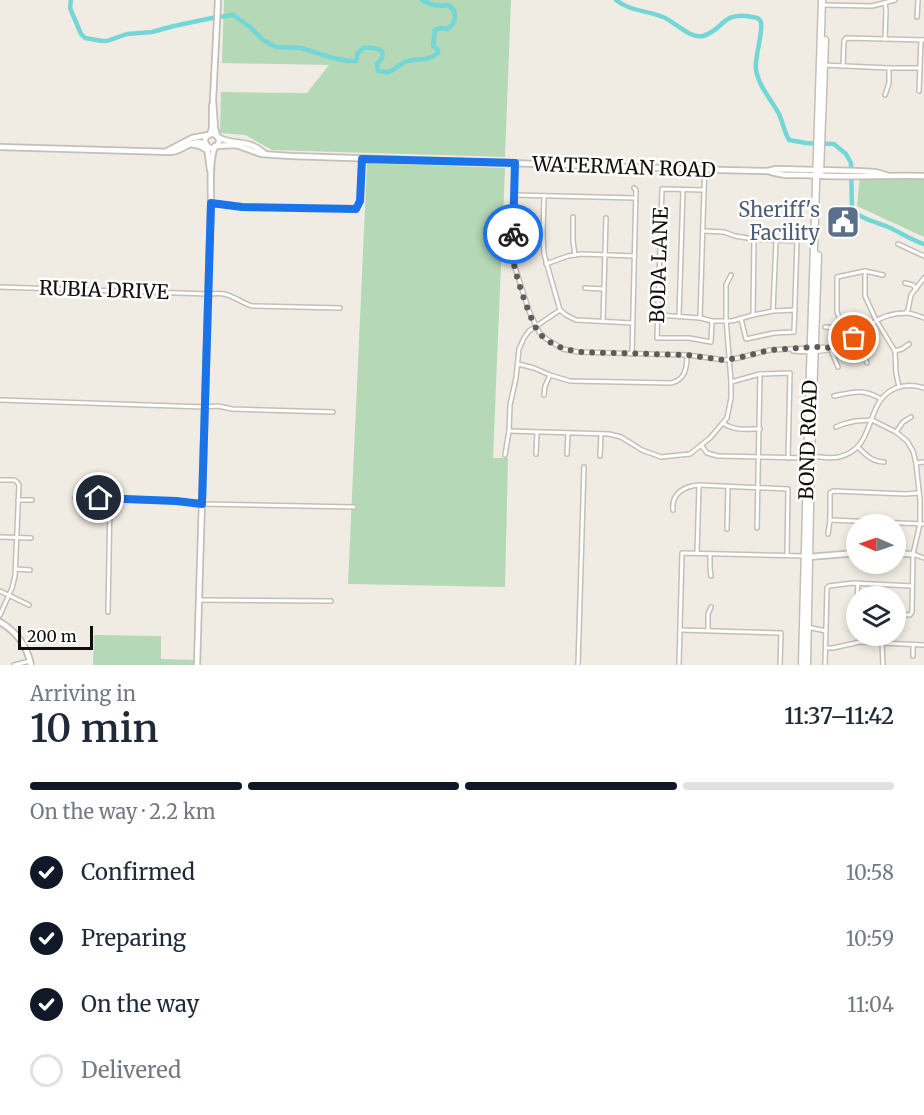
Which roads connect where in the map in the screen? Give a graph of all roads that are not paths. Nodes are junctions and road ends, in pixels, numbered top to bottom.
1 (218, 0) edge
2 (895, 0) edge
3 (918, 0) edge
4 (824, 2) edge
5 (885, 3) junction
6 (917, 17) dead end
7 (821, 36) junction
8 (885, 39) junction
9 (922, 40) edge
10 (824, 65) junction
11 (843, 66) junction
12 (890, 68) junction
13 (920, 68) junction
14 (918, 91) dead end
15 (885, 95) dead end
16 (213, 100) junction
17 (209, 135) junction
18 (217, 137) junction
19 (819, 138) junction
20 (207, 146) junction
21 (216, 146) junction
22 (0, 147) edge
23 (166, 151) junction
24 (264, 153) junction
25 (362, 159) junction
26 (515, 163) junction
27 (705, 169) junction
28 (211, 172) junction
29 (818, 173) junction
30 (924, 176) edge
31 (634, 188) dead end
32 (683, 190) junction
33 (704, 190) junction
34 (514, 195) junction
35 (544, 196) junction
36 (636, 198) junction
37 (211, 203) junction
38 (573, 217) dead end
39 (606, 218) dead end
40 (703, 231) junction
41 (754, 239) junction
42 (776, 240) junction
43 (898, 244) dead end
44 (575, 255) junction
45 (605, 255) junction
46 (634, 256) junction
47 (924, 256) edge
48 (546, 264) junction
49 (865, 271) junction
50 (732, 275) dead end
51 (883, 275) dead end
52 (924, 278) edge
53 (905, 283) dead end
54 (0, 287) edge
55 (585, 288) dead end
56 (604, 289) junction
57 (916, 289) junction
58 (208, 294) junction
59 (340, 309) dead end
60 (560, 310) junction
61 (795, 310) junction
62 (773, 311) junction
63 (906, 313) junction
64 (658, 315) junction
65 (753, 315) junction
66 (679, 316) junction
67 (700, 318) junction
68 (924, 318) edge
69 (741, 319) junction
70 (876, 320) junction
71 (603, 321) junction
72 (712, 321) junction
73 (726, 321) junction
74 (633, 322) junction
75 (841, 322) junction
76 (536, 327) junction
77 (825, 327) dead end
78 (854, 338) junction
79 (909, 344) dead end
80 (833, 349) junction
81 (813, 350) junction
82 (895, 351) junction
83 (632, 354) junction
84 (687, 355) junction
85 (730, 360) junction
86 (867, 363) dead end
87 (518, 364) junction
88 (837, 367) dead end
89 (760, 374) junction
90 (550, 375) junction
91 (731, 382) junction
92 (899, 387) junction
93 (924, 387) edge
94 (544, 395) dead end
95 (834, 396) dead end
96 (881, 399) junction
97 (0, 400) edge
98 (204, 407) junction
99 (333, 412) dead end
100 (911, 417) dead end
101 (872, 420) junction
102 (723, 423) junction
103 (836, 427) dead end
104 (760, 429) junction
105 (509, 431) junction
106 (537, 432) junction
107 (896, 432) junction
108 (568, 433) junction
109 (601, 434) junction
110 (701, 445) junction
111 (858, 447) junction
112 (536, 454) dead end
113 (567, 454) dead end
114 (505, 455) dead end
115 (600, 456) dead end
116 (759, 457) junction
117 (809, 457) junction
118 (788, 458) junction
119 (884, 462) dead end
120 (924, 462) edge
121 (916, 463) junction
122 (584, 468) dead end
123 (0, 480) edge
124 (699, 485) junction
125 (759, 487) junction
126 (728, 488) junction
127 (918, 493) junction
128 (75, 498) dead end
129 (110, 499) junction
130 (18, 500) junction
131 (32, 500) dead end
132 (202, 504) junction
133 (354, 507) dead end
134 (673, 510) dead end
135 (830, 520) junction
136 (922, 524) edge
137 (757, 528) dead end
138 (727, 529) dead end
139 (828, 534) dead end
140 (0, 537) edge
141 (17, 538) junction
142 (31, 538) dead end
143 (697, 553) junction
144 (710, 554) junction
145 (846, 554) edge
146 (906, 554) edge
147 (913, 554) junction
148 (787, 555) junction
149 (807, 556) junction
150 (924, 558) edge
151 (16, 569) junction
152 (30, 570) dead end
153 (711, 576) dead end
154 (858, 584) joint
155 (912, 586) junction
156 (0, 591) edge
157 (9, 596) junction
158 (199, 600) junction
159 (331, 601) dead end
160 (804, 601) junction
161 (29, 605) dead end
162 (711, 608) dead end
163 (108, 612) dead end
164 (0, 615) edge
165 (906, 615) edge
166 (0, 622) edge
167 (807, 627) junction
168 (680, 630) junction
169 (708, 630) junction
170 (826, 631) junction
171 (846, 645) edge
172 (906, 645) edge
173 (913, 645) junction
174 (924, 645) edge
175 (882, 646) edge
176 (826, 648) junction
177 (913, 656) dead end
178 (30, 663) edge
179 (14, 665) edge
180 (197, 665) edge
181 (578, 665) edge
182 (679, 665) edge
183 (780, 665) edge
184 (804, 665) edge
185 (825, 665) edge
186 (883, 665) edge

1 - 16 main road
2 - 5 street
3 - 6 street
4 - 5 street
4 - 7 main road, BOND ROAD
4 - 10 main road, BOND ROAD
5 - 8 street
7 - 10 main road
7 - 19 main road, BOND ROAD
8 - 9 street
8 - 11 street
9 - 13 street
10 - 11 street
10 - 19 main road, BOND ROAD
11 - 12 street
12 - 13 street
12 - 15 street
13 - 14 street
16 - 17 main road
16 - 18 main road
17 - 18 main road
17 - 20 main road
17 - 23 main road
18 - 21 main road
18 - 24 main road, WATERMAN ROAD
19 - 29 main road, BOND ROAD
20 - 21 main road
20 - 23 main road
20 - 28 main road
21 - 24 main road, WATERMAN ROAD
21 - 28 main road
22 - 23 main road
24 - 25 main road, WATERMAN ROAD
25 - 26 main road, WATERMAN ROAD
25 - 37 street
26 - 27 main road, WATERMAN ROAD
26 - 34 street
27 - 29 main road, WATERMAN ROAD
27 - 33 street
28 - 37 main road
29 - 30 main road, WATERMAN ROAD
29 - 81 main road, BOND ROAD
31 - 36 street
32 - 33 street
32 - 64 street, BODA LANE
32 - 66 street
33 - 40 street
34 - 35 street
34 - 76 street
35 - 36 street
35 - 48 street
36 - 46 street
37 - 58 main road
38 - 44 street
39 - 45 street
40 - 41 street
40 - 67 street
41 - 42 street
41 - 65 street
42 - 61 street
42 - 62 street
43 - 47 street
44 - 45 street
44 - 48 street
45 - 46 street
45 - 56 street
46 - 74 street
48 - 60 street
49 - 51 street
49 - 70 street
49 - 75 street
50 - 73 street
52 - 57 street
53 - 57 street
54 - 58 street, RUBIA DRIVE
55 - 56 street
56 - 71 street
57 - 63 street
58 - 59 street, RUBIA DRIVE
58 - 98 main road
60 - 71 street
60 - 76 street
61 - 62 street
61 - 69 street
62 - 65 street
63 - 68 street
63 - 70 street
64 - 66 street
64 - 72 street, BODA LANE
65 - 69 street
66 - 67 street
67 - 72 street
69 - 73 street
70 - 78 street
70 - 82 street
71 - 74 street
72 - 73 street
73 - 85 street
74 - 83 street
75 - 77 street
75 - 78 street
76 - 83 street
76 - 87 street
78 - 80 street
78 - 86 street
79 - 82 street
80 - 81 street
80 - 88 street
81 - 85 street
81 - 117 main road, BOND ROAD
81 - 117 main road, BOND ROAD
82 - 92 street
83 - 84 street
84 - 85 street
84 - 90 street
85 - 91 street
87 - 90 street
87 - 105 street
89 - 91 street
89 - 104 street
89 - 118 street
90 - 94 street
91 - 102 street
92 - 93 street
92 - 96 street
95 - 96 street
96 - 101 street
97 - 98 street
98 - 99 street
98 - 132 main road
100 - 107 street
101 - 103 street
101 - 107 street
101 - 111 street
102 - 104 street
102 - 110 street
104 - 116 street
105 - 106 street
105 - 114 street
106 - 108 street
106 - 112 street
107 - 121 street
108 - 109 street
108 - 113 street
109 - 110 street
109 - 115 street
110 - 116 street
111 - 117 street
111 - 119 street
116 - 118 street
116 - 125 street
117 - 118 street
117 - 149 main road, BOND ROAD
120 - 121 street
121 - 127 street
122 - 181 street
123 - 130 street
124 - 126 street
124 - 134 street
124 - 143 street
125 - 126 street
125 - 137 street
125 - 148 street
126 - 138 street
127 - 135 street
127 - 136 street
128 - 129 street
129 - 132 street
129 - 163 street
130 - 131 street
130 - 141 street
132 - 133 street
132 - 158 main road
135 - 136 street
135 - 139 street
136 - 147 street
140 - 141 street
141 - 142 street
141 - 151 street
143 - 144 street
143 - 168 street
144 - 148 street
144 - 153 street
145 - 149 main road
146 - 147 main road
147 - 150 street
147 - 155 street
148 - 149 street
149 - 160 main road, BOND ROAD
149 - 167 main road, BOND ROAD
151 - 152 street
151 - 157 street
154 - 155 street
154 - 170 street
155 - 165 street
156 - 157 street
157 - 161 street
157 - 164 street
158 - 159 street
158 - 180 main road
160 - 167 main road
160 - 184 main road, BOND ROAD
162 - 169 street
166 - 178 main road
167 - 170 street
167 - 184 main road, BOND ROAD
168 - 169 street
168 - 182 street
169 - 183 street
170 - 176 street
171 - 176 street
172 - 173 street
173 - 174 street
173 - 177 street
175 - 186 street
176 - 185 street
178 - 179 street

